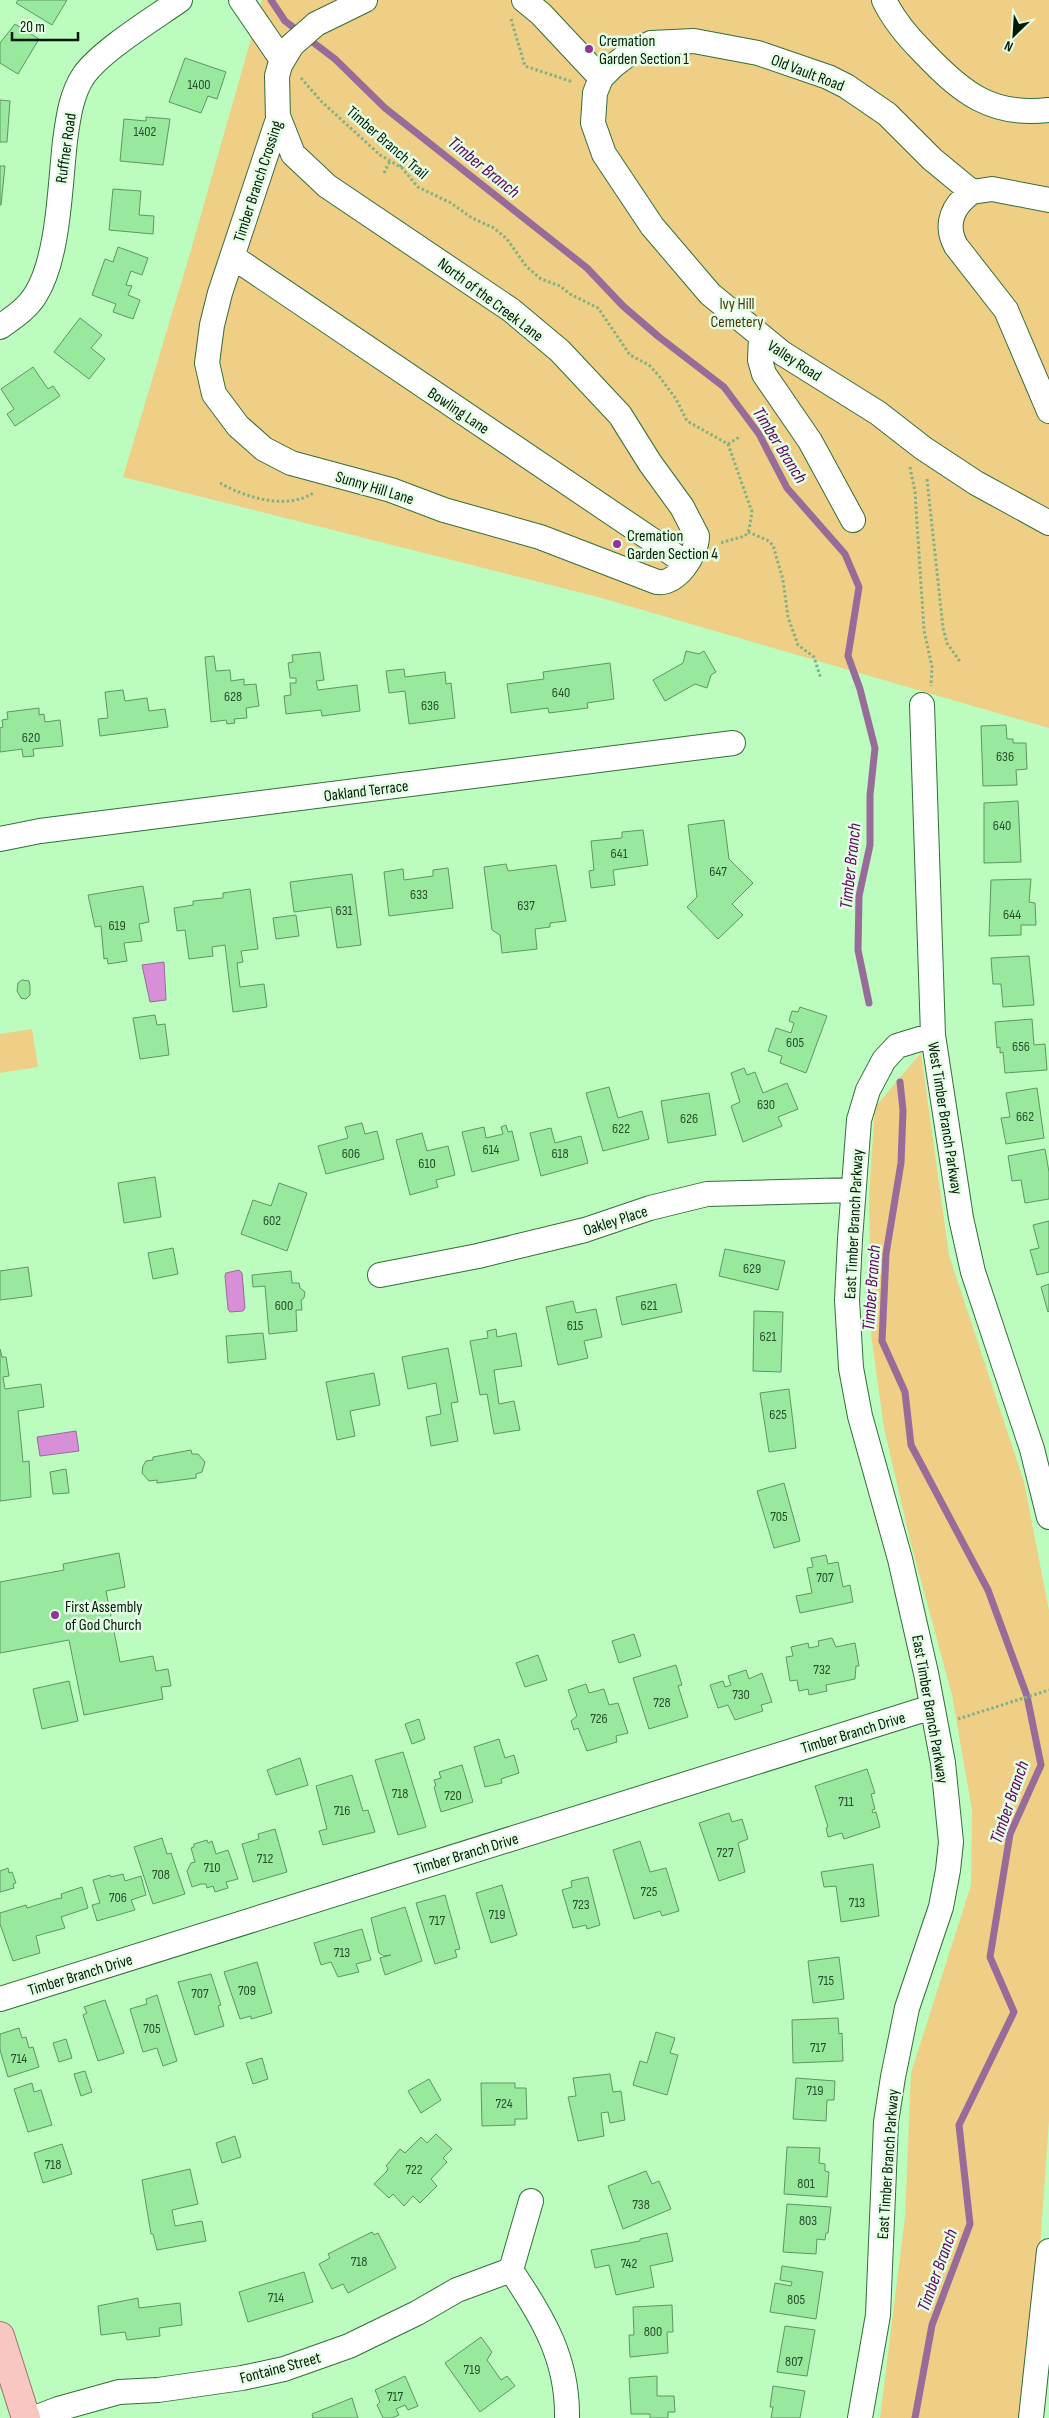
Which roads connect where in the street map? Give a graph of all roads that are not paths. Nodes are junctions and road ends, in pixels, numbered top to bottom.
1 (180, 0) edge
2 (241, 0) edge
3 (365, 0) edge
4 (884, 0) edge
5 (517, 8) edge
6 (282, 60) junction
7 (597, 88) junction
8 (1049, 110) edge
9 (278, 116) junction
10 (972, 192) junction
11 (1049, 200) edge
12 (233, 257) junction
13 (0, 328) edge
14 (761, 337) junction
15 (1049, 411) edge
16 (853, 520) dead end
17 (1049, 523) edge
18 (691, 554) junction
19 (922, 705) road end
20 (733, 744) dead end
21 (0, 839) edge
22 (932, 1035) junction
23 (853, 1190) junction
24 (380, 1275) dead end
25 (1049, 1517) edge
26 (932, 1707) junction
27 (0, 1999) edge
28 (531, 2201) dead end
29 (1049, 2251) edge
30 (511, 2270) junction
31 (0, 2336) edge
32 (1038, 2404) edge
33 (26, 2418) edge
34 (35, 2418) edge
35 (567, 2418) edge
36 (860, 2418) edge

1 - 13 street, Ruffner Road
2 - 6 street
3 - 6 street, Timber Branch Crossing
4 - 8 street
5 - 7 street
6 - 9 street, Timber Branch Crossing
7 - 10 street, Old Vault Road
7 - 14 street, Valley Road
9 - 12 street, Timber Branch Crossing
9 - 18 street, North of the Creek Lane
10 - 11 street
10 - 15 street
12 - 18 street, Bowling Lane
12 - 18 street, Sunny Hill Lane
14 - 16 street
14 - 17 street, Valley Road
19 - 22 street, West Timber Branch Parkway
20 - 21 street, Oakland Terrace
22 - 23 street, East Timber Branch Parkway
22 - 25 street, West Timber Branch Parkway
23 - 24 street, Oakley Place
23 - 26 street, East Timber Branch Parkway
26 - 27 street, Timber Branch Drive
26 - 36 street, East Timber Branch Parkway
28 - 30 street
29 - 32 street
30 - 34 street, Fontaine Street
30 - 35 street
31 - 33 main road

